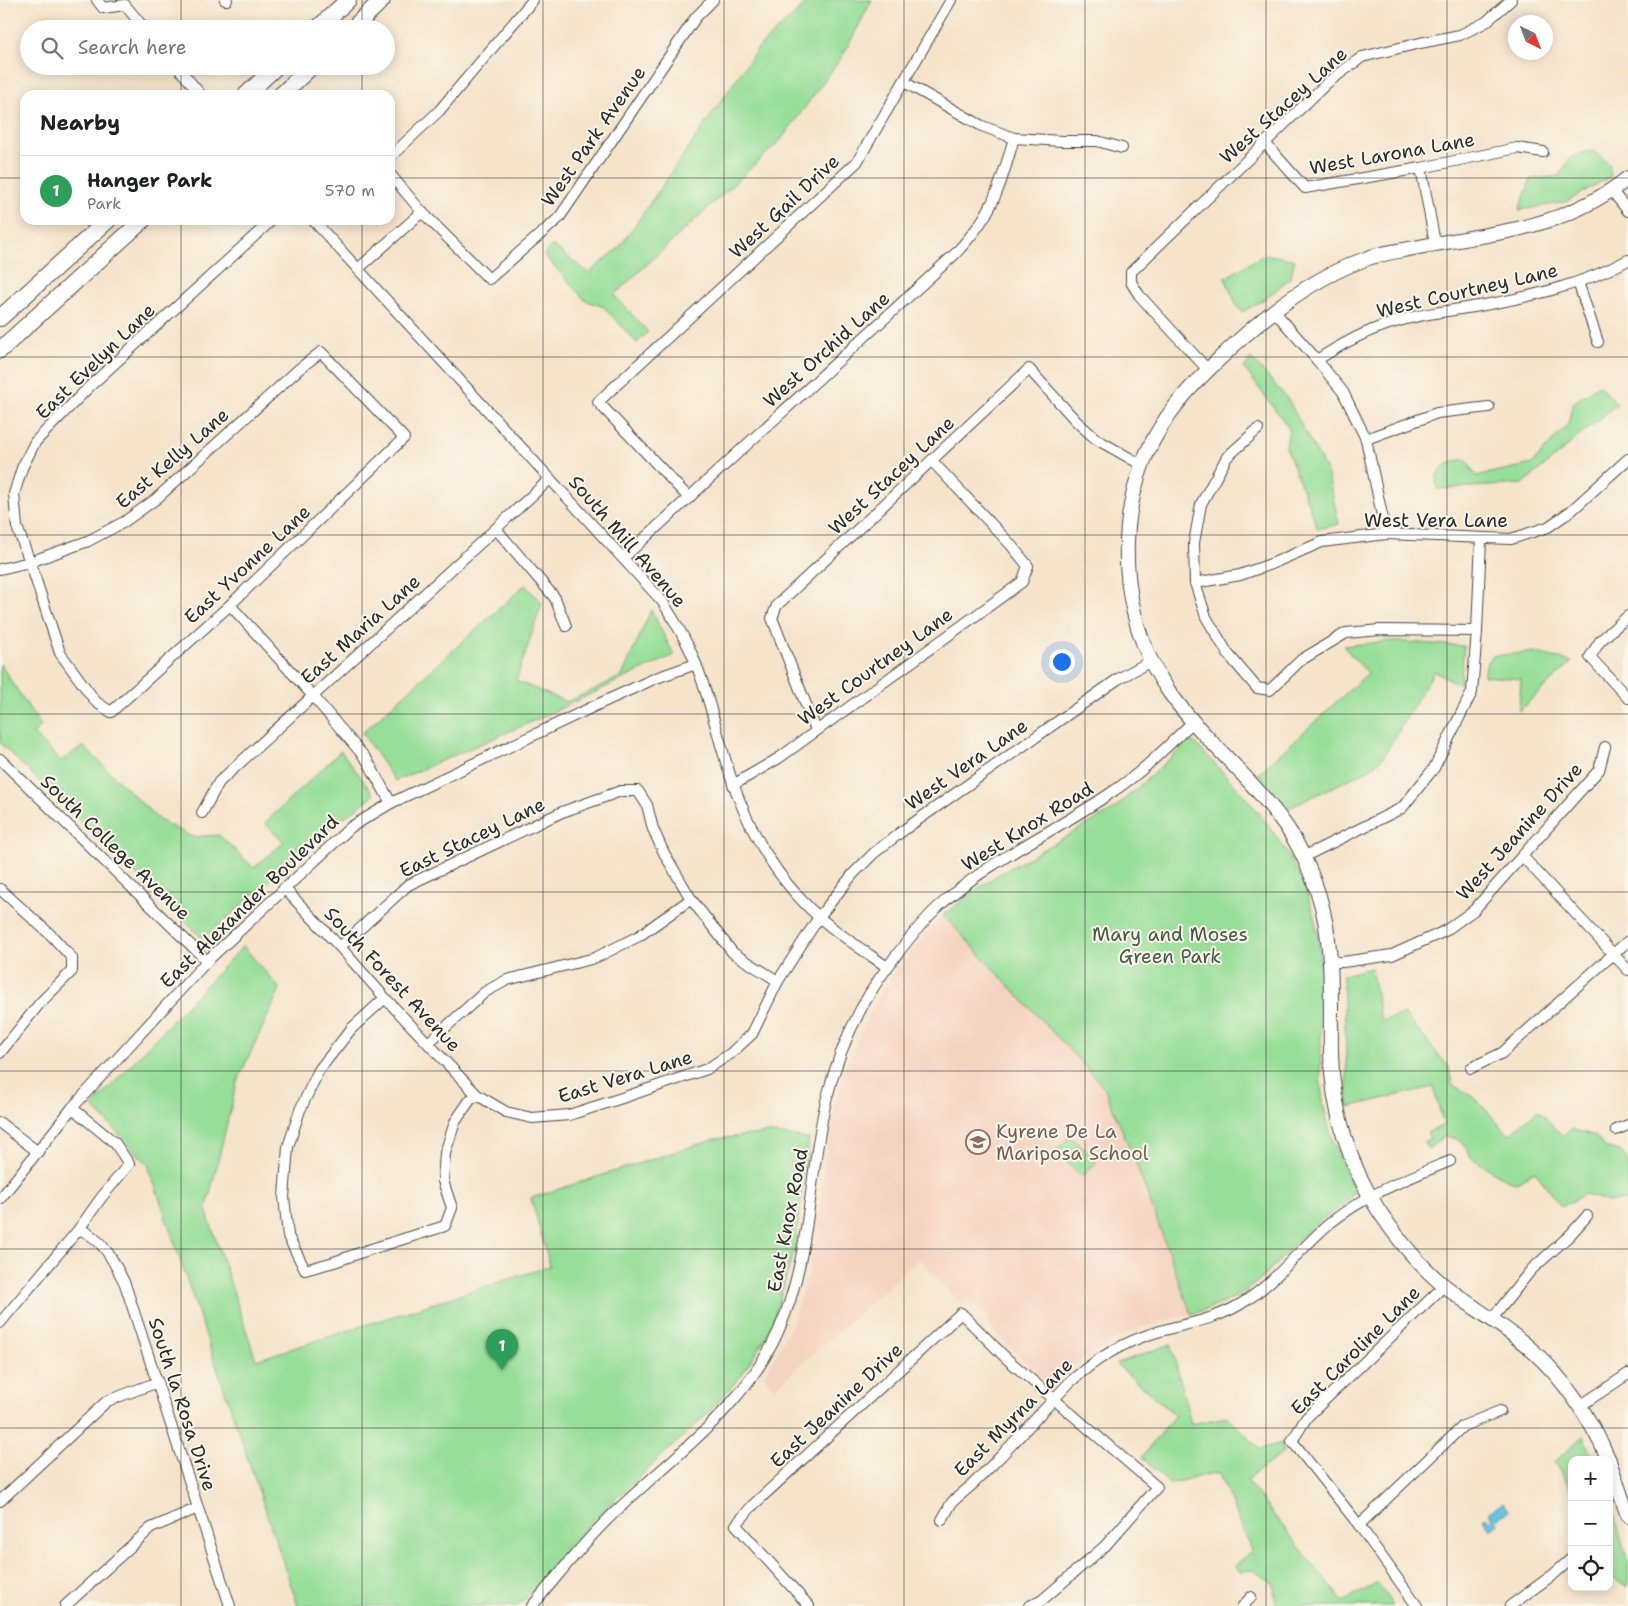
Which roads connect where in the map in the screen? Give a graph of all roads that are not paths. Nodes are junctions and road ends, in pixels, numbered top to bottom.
1 (97, 0) edge
2 (348, 0) edge
3 (382, 0) edge
4 (533, 0) edge
5 (713, 0) edge
6 (951, 0) edge
7 (1511, 0) edge
8 (127, 3) edge
9 (139, 20) edge
10 (327, 20) edge
11 (361, 20) edge
12 (184, 75) edge
13 (267, 75) edge
14 (302, 75) edge
15 (904, 82) junction
16 (197, 90) edge
17 (251, 90) edge
18 (286, 90) edge
19 (1014, 138) junction
20 (1264, 143) junction
21 (1122, 148) dead end
22 (395, 152) edge
23 (1543, 152) dead end
24 (1421, 168) junction
25 (1628, 178) edge
26 (395, 180) edge
27 (1612, 191) junction
28 (1628, 211) edge
29 (422, 212) junction
30 (102, 225) edge
31 (138, 225) edge
32 (267, 225) edge
33 (318, 225) edge
34 (1436, 244) junction
35 (1628, 260) edge
36 (358, 269) junction
37 (1578, 282) junction
38 (1274, 311) junction
39 (0, 318) edge
40 (1598, 342) dead end
41 (0, 350) edge
42 (1317, 360) junction
43 (1208, 370) junction
44 (1489, 407) dead end
45 (1258, 429) dead end
46 (404, 438) joint
47 (1366, 439) junction
48 (1628, 459) edge
49 (932, 461) junction
50 (1142, 465) junction
51 (550, 479) junction
52 (689, 498) junction
53 (496, 529) junction
54 (1386, 534) junction
55 (1482, 538) junction
56 (623, 558) junction
57 (30, 562) junction
58 (0, 569) edge
59 (1195, 583) junction
60 (230, 605) junction
61 (1628, 616) edge
62 (566, 626) dead end
63 (1477, 631) junction
64 (1151, 661) junction
65 (696, 664) junction
66 (313, 696) junction
67 (1628, 698) edge
68 (1193, 722) junction
69 (816, 730) junction
70 (1605, 747) dead end
71 (2, 765) edge
72 (733, 785) junction
73 (391, 803) junction
74 (202, 813) dead end
75 (1303, 857) junction
76 (1523, 857) junction
77 (284, 888) junction
78 (0, 889) edge
79 (691, 898) junction
80 (819, 917) junction
81 (1628, 941) edge
82 (340, 947) junction
83 (1614, 954) junction
84 (207, 960) junction
85 (1331, 962) junction
86 (887, 967) junction
87 (1628, 970) edge
88 (778, 981) junction
89 (385, 998) junction
90 (428, 1043) junction
91 (0, 1053) edge
92 (1471, 1068) dead end
93 (477, 1095) junction
94 (72, 1108) junction
95 (0, 1123) edge
96 (1628, 1125) edge
97 (1616, 1130) dead end
98 (38, 1152) junction
99 (1450, 1160) dead end
100 (1370, 1198) junction
101 (0, 1199) edge
102 (1587, 1216) dead end
103 (80, 1229) junction
104 (1444, 1286) junction
105 (1492, 1319) junction
106 (0, 1323) edge
107 (1628, 1374) edge
108 (158, 1382) junction
109 (1053, 1400) junction
110 (1580, 1406) junction
111 (1500, 1411) dead end
112 (1607, 1456) edge
113 (1613, 1468) edge
114 (1625, 1492) edge
115 (0, 1501) edge
116 (198, 1508) junction
117 (1628, 1516) edge
118 (942, 1520) dead end
119 (1359, 1525) junction
120 (1568, 1562) edge
121 (1251, 1598) dead end
122 (1043, 1603) edge
123 (65, 1606) edge
124 (230, 1606) edge
125 (532, 1606) edge
126 (809, 1606) edge
127 (1029, 1606) edge
128 (1243, 1606) edge
129 (1417, 1606) edge
130 (1510, 1606) edge

1 - 8 street
2 - 10 main road
3 - 11 main road
4 - 22 street
5 - 29 street, West Park Avenue
6 - 15 street, West Gail Drive
7 - 20 street, West Stacey Lane
8 - 9 street
12 - 16 street
13 - 17 main road
14 - 18 main road
15 - 19 street
15 - 52 street, West Gail Drive
19 - 21 street
19 - 52 street, West Orchid Lane
20 - 24 street, West Larona Lane
20 - 43 street, West Stacey Lane
23 - 24 street, West Larona Lane
24 - 34 street
25 - 27 street
26 - 29 street
27 - 28 street
27 - 34 street
29 - 36 street
30 - 39 main road
31 - 41 main road
32 - 57 street, East Evelyn Lane
33 - 36 street, South Mill Avenue
34 - 38 street
35 - 37 street, West Courtney Lane
36 - 51 street, South Mill Avenue
37 - 40 street
37 - 42 street, West Courtney Lane
38 - 42 street
38 - 43 street
42 - 47 street
43 - 50 street
44 - 47 street
45 - 59 street
46 - 57 street, East Kelly Lane
46 - 60 street, East Yvonne Lane
47 - 54 street
48 - 55 street, West Vera Lane
49 - 50 street, West Stacey Lane
49 - 69 street, West Stacey Lane
49 - 69 street, West Courtney Lane
50 - 64 street
51 - 53 street, East Maria Lane
51 - 56 street, South Mill Avenue
52 - 56 street, West Orchid Lane
53 - 62 street
53 - 66 street, East Maria Lane
54 - 55 street, West Vera Lane
54 - 59 street, West Vera Lane
55 - 63 street
56 - 65 street, South Mill Avenue
57 - 58 street, East Kelly Lane
57 - 60 street, East Yvonne Lane
59 - 63 street
60 - 66 street
61 - 67 street
63 - 75 street
64 - 68 street
64 - 80 street, West Vera Lane
65 - 72 street, South Mill Avenue
65 - 73 street, East Alexander Boulevard
66 - 73 street
66 - 74 street, East Maria Lane
68 - 75 street
68 - 86 street, West Knox Road
69 - 72 street, West Courtney Lane
70 - 76 street, West Jeanine Drive
71 - 84 street, South College Avenue
72 - 80 street, South Mill Avenue
73 - 77 street, East Alexander Boulevard
75 - 85 street
76 - 83 street
76 - 85 street, West Jeanine Drive
77 - 82 street, South Forest Avenue
77 - 84 street, East Alexander Boulevard
78 - 91 street
79 - 82 street, East Stacey Lane
79 - 88 street
79 - 90 street
80 - 86 street, South Mill Avenue
80 - 88 street, East Vera Lane
81 - 83 street
82 - 89 street, South Forest Avenue
83 - 87 street
83 - 92 street
84 - 94 street, East Alexander Boulevard
85 - 100 street
86 - 125 street, East Knox Road
88 - 93 street, East Vera Lane
89 - 90 street, South Forest Avenue
89 - 93 street
90 - 93 street, South Forest Avenue
94 - 98 street, East Alexander Boulevard
94 - 103 street
95 - 98 street
96 - 97 street
98 - 101 street, East Alexander Boulevard
99 - 100 street, East Myrna Lane
100 - 104 street
100 - 109 street, East Myrna Lane
102 - 105 street
103 - 106 street
103 - 108 street, South la Rosa Drive
104 - 105 street
104 - 119 street, East Caroline Lane
105 - 110 street
107 - 110 street
108 - 115 street
108 - 116 street, South la Rosa Drive
109 - 118 street, East Myrna Lane
109 - 122 street
109 - 126 street, East Jeanine Drive
110 - 112 street
111 - 119 street
113 - 114 street
114 - 117 street
116 - 123 street
116 - 124 street, South la Rosa Drive
119 - 129 street
120 - 130 street
121 - 128 street
122 - 127 street

